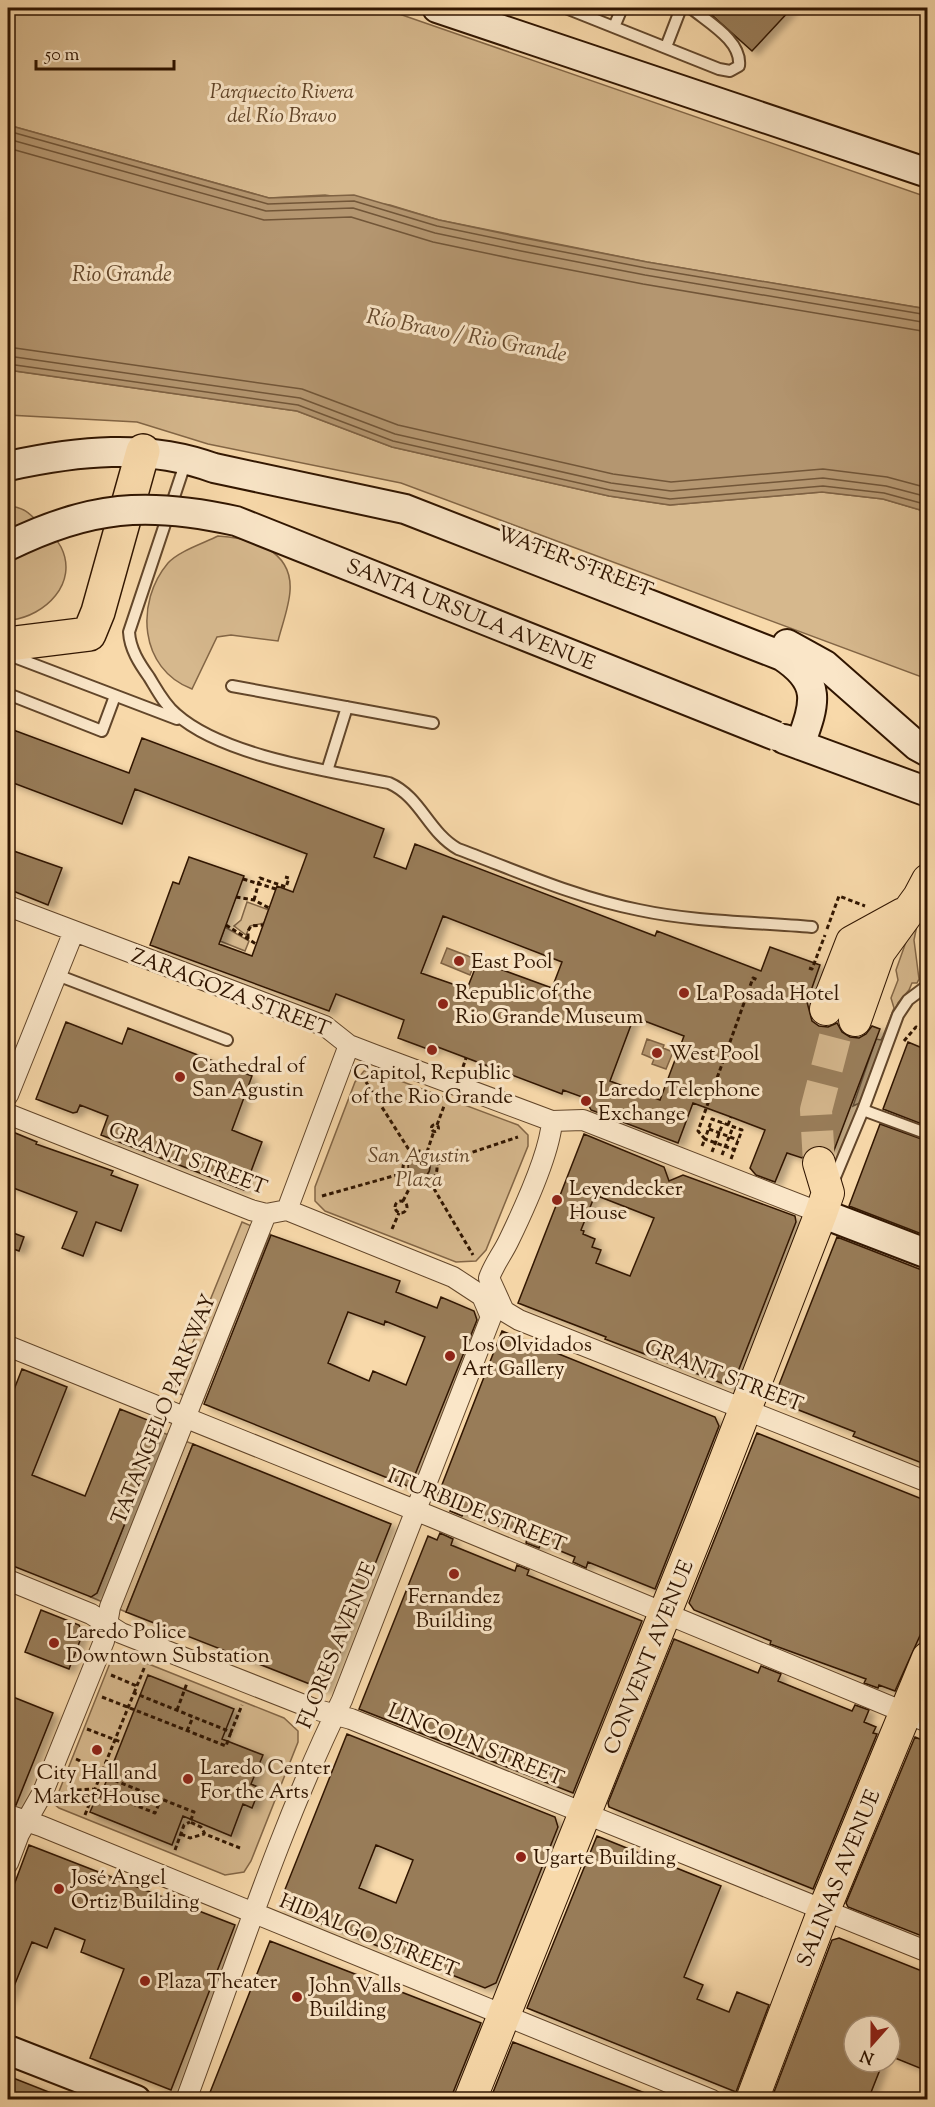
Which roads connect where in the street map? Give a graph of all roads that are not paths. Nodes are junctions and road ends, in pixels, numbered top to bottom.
1 (437, 8) edge
2 (566, 8) edge
3 (622, 8) edge
4 (681, 8) edge
5 (691, 8) edge
6 (614, 27) junction
7 (666, 47) junction
8 (927, 173) edge
9 (143, 451) junction
10 (186, 458) junction
11 (8, 466) edge
12 (8, 546) edge
13 (8, 645) edge
14 (8, 654) edge
15 (232, 686) dead end
16 (8, 694) edge
17 (115, 696) junction
18 (347, 707) junction
19 (185, 722) junction
20 (433, 723) dead end
21 (788, 740) junction
22 (927, 752) edge
23 (327, 771) junction
24 (927, 792) edge
25 (927, 880) edge
26 (8, 906) edge
27 (812, 927) dead end
28 (74, 932) junction
29 (57, 975) junction
30 (927, 985) edge
31 (848, 1017) tunnel mouth
32 (227, 1040) dead end
33 (349, 1045) junction
34 (8, 1095) edge
35 (863, 1110) junction
36 (8, 1114) edge
37 (552, 1121) junction
38 (927, 1134) edge
39 (819, 1163) tunnel mouth
40 (825, 1203) junction
41 (287, 1210) junction
42 (266, 1214) junction
43 (927, 1254) edge
44 (453, 1277) junction
45 (489, 1278) junction
46 (497, 1311) junction
47 (8, 1346) edge
48 (746, 1411) junction
49 (185, 1417) junction
50 (927, 1482) edge
51 (416, 1511) junction
52 (8, 1580) edge
53 (666, 1613) junction
54 (107, 1623) junction
55 (927, 1658) edge
56 (335, 1713) junction
57 (916, 1718) edge
58 (585, 1814) junction
59 (8, 1815) edge
60 (27, 1822) junction
61 (8, 1863) edge
62 (824, 1910) junction
63 (255, 1913) junction
64 (927, 1952) edge
65 (503, 2015) junction
66 (8, 2050) edge
67 (136, 2100) edge
68 (186, 2100) edge
69 (470, 2100) edge
70 (712, 2100) edge
71 (752, 2100) edge

1 - 8 street
2 - 6 lane
3 - 6 lane
4 - 7 lane
5 - 7 lane
6 - 7 lane
9 - 10 street, WATER STREET
9 - 11 street, WATER STREET
9 - 13 highway
10 - 19 lane
10 - 21 street, WATER STREET
10 - 22 street, WATER STREET
12 - 21 street, SANTA URSULA AVENUE, bridge
14 - 17 lane
15 - 18 lane
16 - 17 lane
17 - 19 lane
18 - 20 lane
18 - 23 lane
19 - 23 lane
21 - 24 street, SANTA URSULA AVENUE
23 - 27 lane
25 - 31 main road
26 - 28 street, ZARAGOZA STREET
28 - 29 street
28 - 33 street, ZARAGOZA STREET
29 - 32 lane
29 - 34 street
30 - 35 lane, CONVENT AVENUE
33 - 37 street, ZARAGOZA STREET
33 - 41 street
35 - 38 lane
35 - 40 lane, CONVENT AVENUE
36 - 42 street, GRANT STREET
37 - 40 street
37 - 45 street
39 - 40 main road
40 - 43 street
40 - 48 main road, CONVENT AVENUE
41 - 42 street, GRANT STREET
41 - 44 street, GRANT STREET
42 - 49 street, TATANGELO PARKWAY
44 - 45 street, GRANT STREET
44 - 46 street, GRANT STREET
45 - 46 street
46 - 48 street, GRANT STREET
46 - 51 street, FLORES AVENUE
47 - 49 street, ITURBIDE STREET
48 - 50 street, GRANT STREET
48 - 53 main road, CONVENT AVENUE
49 - 51 street, ITURBIDE STREET
49 - 54 street, TATANGELO PARKWAY
51 - 53 street, ITURBIDE STREET
51 - 56 street, FLORES AVENUE
52 - 54 street, LINCOLN STREET
53 - 57 street, ITURBIDE STREET
53 - 58 main road, CONVENT AVENUE
54 - 56 street, LINCOLN STREET
54 - 60 street, TATANGELO PARKWAY
55 - 57 main road, SALINAS AVENUE
56 - 58 street, LINCOLN STREET
56 - 63 street, FLORES AVENUE
57 - 62 main road, SALINAS AVENUE
58 - 62 street, LINCOLN STREET
58 - 65 main road, CONVENT AVENUE
59 - 60 street, HIDALGO STREET
60 - 61 street, TATANGELO PARKWAY
60 - 63 street, HIDALGO STREET
62 - 64 street, LINCOLN STREET
62 - 71 main road, SALINAS AVENUE
63 - 65 street, HIDALGO STREET
63 - 68 street, FLORES AVENUE
65 - 69 main road, CONVENT AVENUE
65 - 70 street, HIDALGO STREET
66 - 67 street

